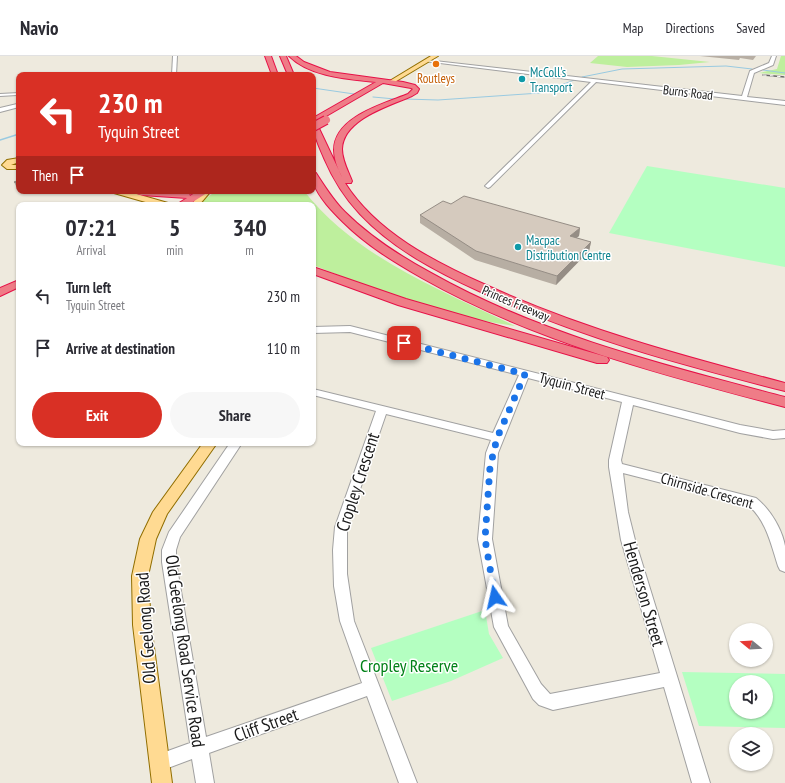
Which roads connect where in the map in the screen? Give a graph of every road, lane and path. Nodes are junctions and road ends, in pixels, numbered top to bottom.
1 (175, 56) edge
2 (268, 56) edge
3 (283, 56) edge
4 (292, 56) edge
5 (435, 56) edge
6 (774, 56) edge
7 (425, 59) edge
8 (174, 72) edge
9 (273, 72) edge
10 (290, 72) edge
11 (405, 74) junction
12 (387, 80) junction
13 (596, 80) junction
14 (404, 84) junction
15 (16, 94) edge
16 (0, 95) edge
17 (744, 99) junction
18 (785, 104) edge
19 (16, 106) edge
20 (0, 110) edge
21 (325, 117) junction
22 (316, 121) edge
23 (316, 124) edge
24 (316, 129) edge
25 (316, 180) edge
26 (488, 186) dead end
27 (316, 193) edge
28 (126, 194) edge
29 (153, 194) edge
30 (199, 194) edge
31 (203, 194) edge
32 (182, 201) edge
33 (148, 202) edge
34 (197, 202) edge
35 (378, 225) junction
36 (376, 244) junction
37 (316, 271) edge
38 (16, 275) edge
39 (0, 282) edge
40 (16, 284) edge
41 (0, 292) edge
42 (316, 330) edge
43 (525, 374) junction
44 (785, 387) edge
45 (316, 393) edge
46 (779, 400) edge
47 (628, 401) junction
48 (382, 410) junction
49 (785, 434) edge
50 (497, 438) junction
51 (208, 446) edge
52 (234, 446) edge
53 (615, 467) junction
54 (785, 566) edge
55 (669, 679) junction
56 (372, 687) junction
57 (199, 748) junction
58 (160, 762) junction
59 (162, 783) edge
60 (204, 783) edge
61 (408, 783) edge
62 (701, 783) edge

1 - 8 street
2 - 9 highway
3 - 10 highway
4 - 12 highway
5 - 7 main road
6 - 17 street
7 - 11 main road
7 - 12 main road
7 - 13 street, Burns Road
11 - 12 main road
11 - 14 highway
12 - 14 highway
12 - 21 highway
13 - 17 street, Burns Road
13 - 26 street
14 - 35 highway
15 - 16 street
17 - 18 street, Burns Road
19 - 20 street
21 - 22 highway
21 - 23 highway, bridge
24 - 35 highway, Princes Freeway
25 - 36 highway, Princes Freeway
27 - 36 highway
28 - 33 main road
29 - 32 highway
30 - 32 highway
31 - 34 main road
35 - 44 highway, Princes Freeway
36 - 46 highway, Princes Freeway
37 - 46 highway
38 - 39 highway
40 - 41 highway
42 - 43 street, Tyquin Street
43 - 47 street, Tyquin Street
43 - 50 street
45 - 48 street
47 - 49 street, Tyquin Street
47 - 53 street, Henderson Street
48 - 50 street
48 - 56 street, Cropley Crescent
50 - 55 street
51 - 58 main road, Old Geelong Road
52 - 57 street, Old Geelong Road Service Road
53 - 54 street, Chirnside Crescent
53 - 55 street, Henderson Street
55 - 62 street, Henderson Street
56 - 57 street, Cliff Street
56 - 61 street, Cropley Crescent
57 - 58 street, Cliff Street
57 - 60 street, Old Geelong Road Service Road
58 - 59 main road, Old Geelong Road

